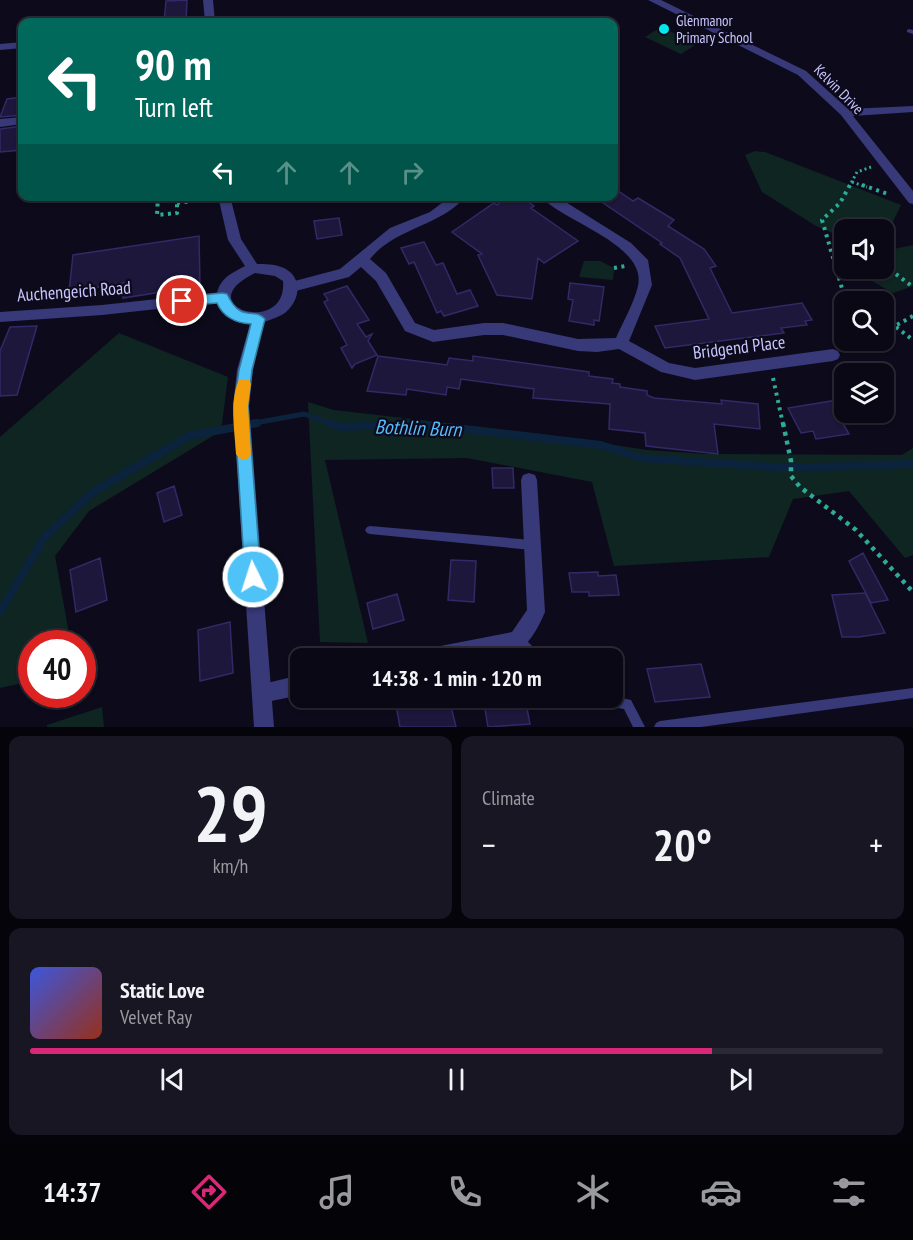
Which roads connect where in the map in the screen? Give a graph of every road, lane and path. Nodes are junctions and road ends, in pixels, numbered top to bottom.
1 (208, 0) edge
2 (652, 0) edge
3 (210, 18) edge
4 (18, 45) edge
5 (0, 47) edge
6 (913, 109) edge
7 (845, 113) junction
8 (18, 121) edge
9 (0, 123) edge
10 (883, 162) junction
11 (852, 182) junction
12 (892, 196) dead end
13 (913, 200) edge
14 (158, 201) edge
15 (193, 201) edge
16 (225, 201) edge
17 (453, 201) edge
18 (554, 201) edge
19 (177, 203) joint
20 (834, 257) edge
21 (362, 260) junction
22 (253, 268) junction
23 (894, 273) edge
24 (291, 287) junction
25 (913, 287) edge
26 (222, 297) junction
27 (913, 316) edge
28 (0, 317) edge
29 (258, 319) junction
30 (896, 327) joint
31 (913, 340) edge
32 (621, 343) junction
33 (832, 355) dead end
34 (770, 364) junction
35 (529, 480) dead end
36 (369, 530) dead end
37 (532, 545) junction
38 (913, 592) edge
39 (518, 640) junction
40 (479, 648) edge
41 (526, 648) edge
42 (290, 687) edge
43 (262, 693) junction
44 (913, 693) edge
45 (623, 703) edge
46 (264, 727) edge
47 (639, 727) edge
48 (660, 727) edge

1 - 3 street
2 - 7 street, Kelvin Drive
4 - 5 street
6 - 7 street
7 - 10 street, Kelvin Drive
8 - 9 street
10 - 11 path
10 - 13 street, Kelvin Drive
11 - 12 path
11 - 20 path
14 - 19 path
15 - 19 path
16 - 22 street
17 - 21 street
18 - 32 street
21 - 24 street
21 - 32 street
22 - 24 street
22 - 26 street
23 - 25 path
24 - 29 street
26 - 28 street, Auchengeich Road
26 - 29 street
27 - 30 path
29 - 43 street
30 - 31 path
32 - 34 street, Bridgend Place
33 - 34 street, Bridgend Place
34 - 38 path
35 - 37 street
36 - 37 lane
37 - 39 street
39 - 40 street
39 - 41 lane
42 - 43 street
43 - 46 street
44 - 48 lane
45 - 47 lane

